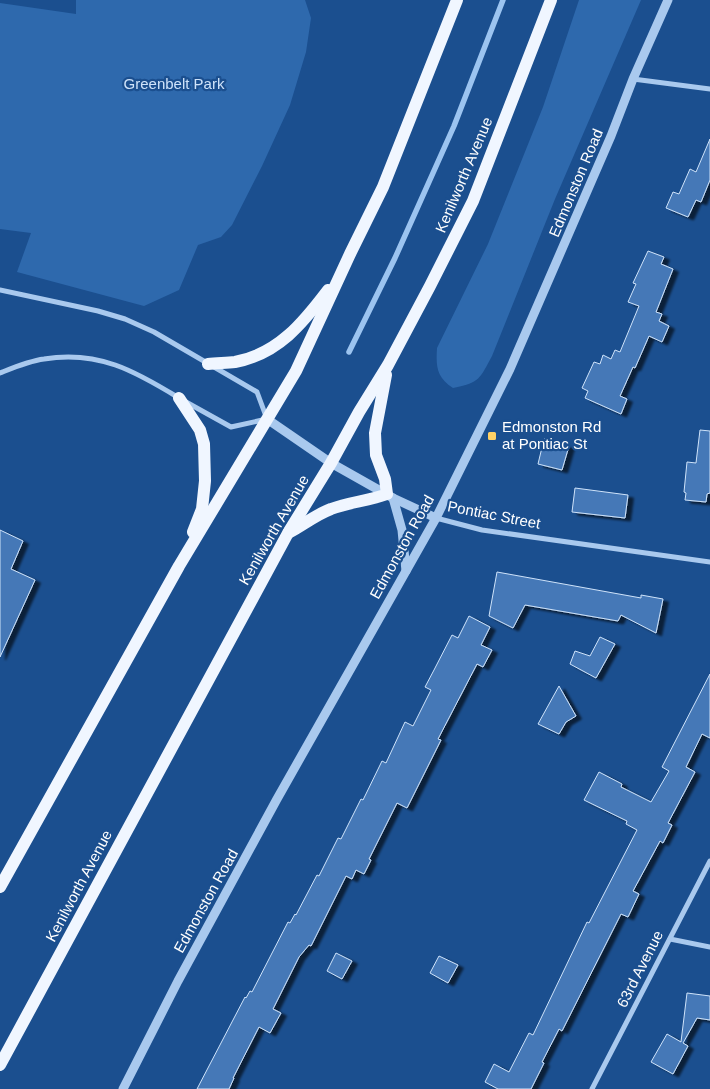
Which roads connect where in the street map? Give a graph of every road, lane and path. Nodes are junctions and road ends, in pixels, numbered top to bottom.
1 (458, 0) edge
2 (551, 0) edge
3 (668, 0) edge
4 (633, 79) junction
5 (710, 89) edge
6 (342, 272) junction
7 (0, 290) edge
8 (208, 364) junction
9 (388, 365) junction
10 (0, 373) edge
11 (179, 398) junction
12 (267, 420) junction
13 (331, 463) junction
14 (390, 496) junction
15 (436, 518) junction
16 (288, 533) junction
17 (710, 562) edge
18 (179, 566) junction
19 (406, 571) junction
20 (710, 862) edge
21 (0, 887) edge
22 (670, 939) junction
23 (710, 947) edge
24 (0, 1065) edge
25 (123, 1089) edge
26 (592, 1089) edge

1 - 6 main road
2 - 9 main road, Kenilworth Avenue
3 - 4 street, Edmonston Road
4 - 5 street
4 - 15 street, Edmonston Road
6 - 8 main road
6 - 12 main road
7 - 8 street
8 - 12 street
9 - 13 main road, Kenilworth Avenue
9 - 14 main road
10 - 11 street
11 - 12 street
11 - 18 main road
12 - 13 street, Pontiac Street
12 - 18 main road
13 - 14 street, Pontiac Street
13 - 16 main road, Kenilworth Avenue
14 - 15 street, Pontiac Street
14 - 16 main road
14 - 19 street
15 - 17 street, Pontiac Street
15 - 19 street, Edmonston Road
16 - 24 main road, Kenilworth Avenue
18 - 21 main road
19 - 25 street, Edmonston Road
20 - 22 street, 63rd Avenue
22 - 23 street
22 - 26 street, 63rd Avenue

